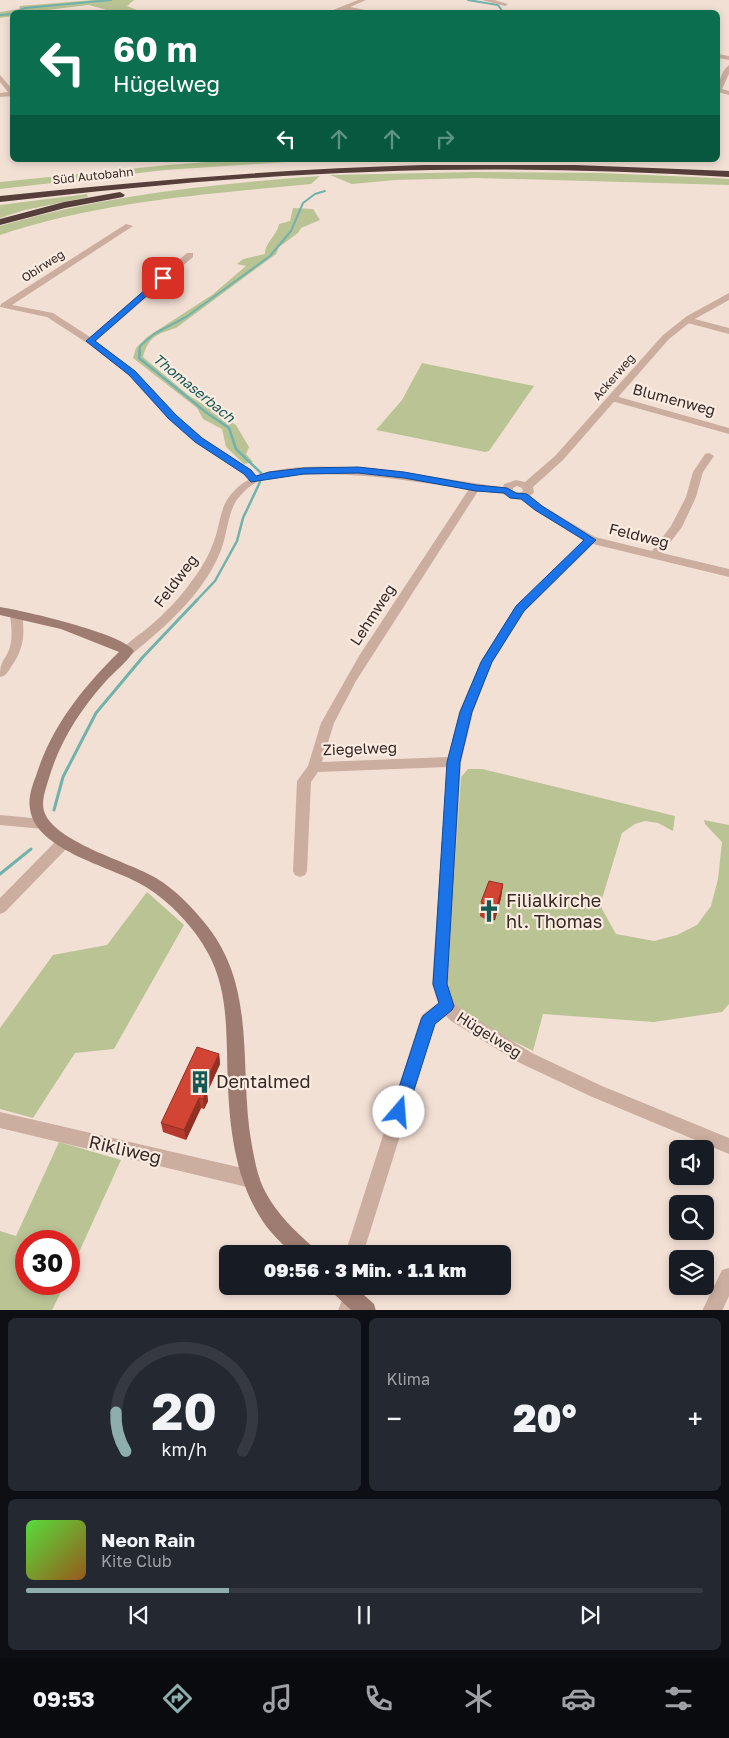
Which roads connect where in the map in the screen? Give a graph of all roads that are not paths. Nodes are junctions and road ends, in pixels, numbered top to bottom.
1 (363, 0) edge
2 (485, 0) edge
3 (508, 4) edge
4 (344, 8) junction
5 (338, 10) edge
6 (358, 10) edge
7 (729, 67) edge
8 (0, 77) edge
9 (720, 87) edge
10 (10, 90) edge
11 (729, 169) edge
12 (296, 172) junction
13 (729, 174) edge
14 (0, 194) edge
15 (0, 199) edge
16 (0, 222) edge
17 (129, 226) dead end
18 (190, 255) dead end
19 (729, 296) edge
20 (687, 320) junction
21 (729, 331) edge
22 (90, 341) junction
23 (612, 398) junction
24 (729, 431) edge
25 (709, 456) dead end
26 (254, 480) junction
27 (476, 488) junction
28 (525, 491) junction
29 (591, 540) junction
30 (654, 556) junction
31 (729, 573) edge
32 (0, 611) edge
33 (16, 614) junction
34 (128, 651) junction
35 (0, 673) edge
36 (454, 762) junction
37 (314, 767) junction
38 (0, 820) edge
39 (43, 824) junction
40 (64, 842) junction
41 (300, 871) dead end
42 (0, 908) edge
43 (447, 1006) junction
44 (0, 1120) edge
45 (729, 1146) edge
46 (251, 1179) junction
47 (297, 1245) edge
48 (357, 1245) edge
49 (729, 1277) edge
50 (346, 1298) edge
51 (367, 1310) edge
52 (711, 1310) edge

1 - 4 street
2 - 3 street
4 - 5 street
4 - 6 street
7 - 9 street
8 - 10 street
11 - 14 highway, Süd Autobahn
12 - 13 highway, Süd Autobahn
12 - 15 highway, Süd Autobahn
12 - 16 highway
17 - 22 street, Obirweg
18 - 22 street
19 - 20 street, Ackerweg
20 - 21 street
20 - 23 street, Ackerweg
22 - 26 street, Obirweg
23 - 24 street, Blumenweg
23 - 28 street, Ackerweg
25 - 30 street
26 - 27 street, Feldweg
26 - 34 street, Feldweg
27 - 28 street, Feldweg
27 - 37 street, Lehmweg
28 - 29 street, Feldweg
29 - 30 street, Feldweg
29 - 36 street, Hügelweg
30 - 31 street, Feldweg
32 - 33 main road
33 - 34 main road
33 - 35 street
34 - 39 main road
36 - 37 street, Ziegelweg
36 - 43 street, Hügelweg
37 - 41 street, Ziegelweg
38 - 39 street
39 - 40 main road
40 - 42 street
40 - 46 main road
43 - 45 street, Hügelweg
43 - 48 street
44 - 46 street, Rikliweg
46 - 47 main road
49 - 52 street
50 - 51 main road

